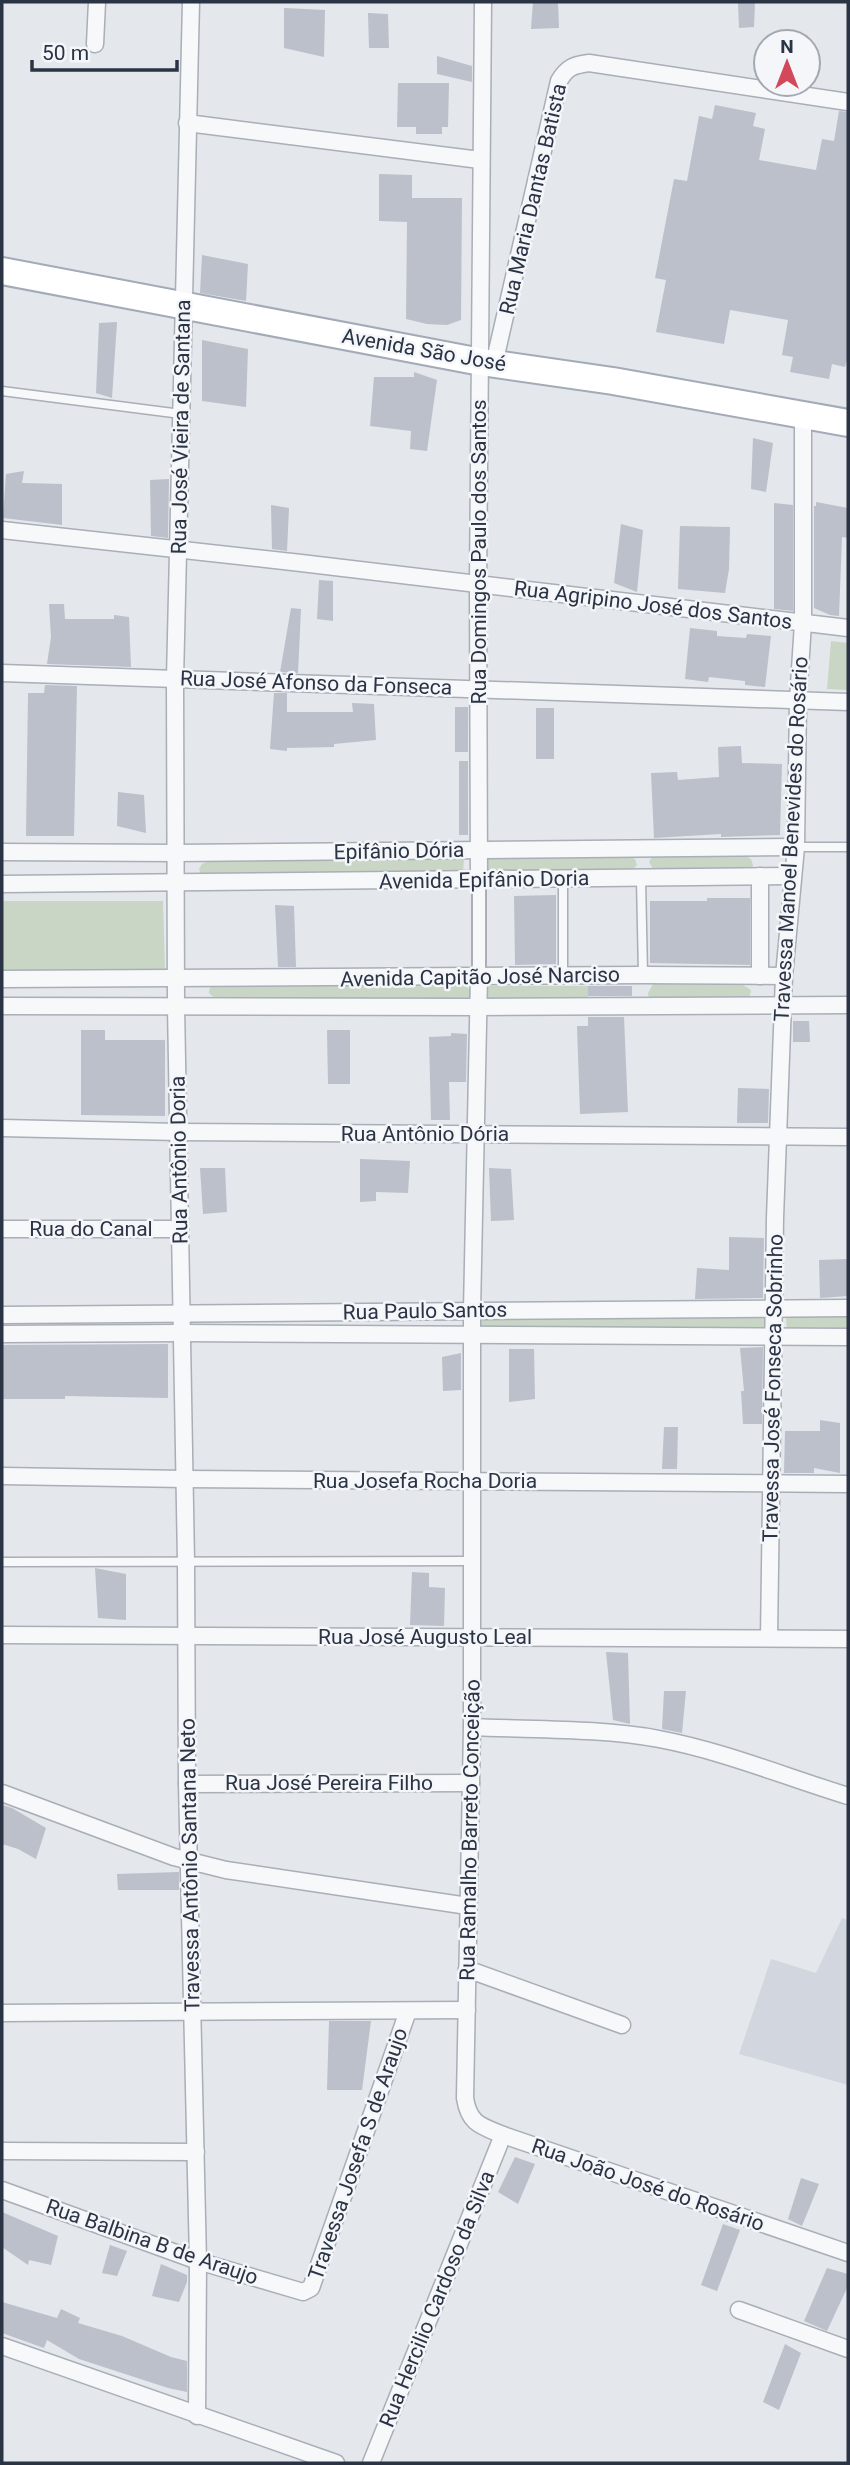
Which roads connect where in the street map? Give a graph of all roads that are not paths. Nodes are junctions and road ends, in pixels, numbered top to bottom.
1 (97, 2) edge
2 (191, 2) edge
3 (483, 2) edge
4 (95, 44) dead end
5 (848, 102) edge
6 (187, 123) junction
7 (480, 160) junction
8 (2, 271) edge
9 (184, 304) junction
10 (487, 363) junction
11 (2, 391) edge
12 (181, 414) junction
13 (803, 415) junction
14 (848, 424) edge
15 (2, 530) edge
16 (178, 548) junction
17 (478, 585) junction
18 (803, 623) junction
19 (848, 628) edge
20 (2, 673) edge
21 (175, 679) junction
22 (477, 688) junction
23 (797, 700) junction
24 (848, 702) edge
25 (796, 847) junction
26 (848, 847) edge
27 (641, 849) junction
28 (479, 850) junction
29 (2, 852) edge
30 (176, 853) junction
31 (760, 876) junction
32 (792, 876) junction
33 (641, 879) junction
34 (563, 880) junction
35 (479, 881) junction
36 (2, 884) edge
37 (176, 884) junction
38 (643, 975) junction
39 (563, 976) junction
40 (760, 976) junction
41 (784, 976) junction
42 (479, 977) junction
43 (2, 979) edge
44 (176, 979) junction
45 (848, 1005) edge
46 (2, 1006) edge
47 (176, 1006) junction
48 (644, 1006) junction
49 (783, 1006) junction
50 (478, 1007) junction
51 (2, 1128) edge
52 (178, 1132) junction
53 (474, 1133) junction
54 (778, 1137) junction
55 (848, 1137) edge
56 (2, 1229) edge
57 (180, 1229) junction
58 (774, 1308) junction
59 (848, 1308) edge
60 (472, 1311) junction
61 (181, 1314) junction
62 (2, 1315) edge
63 (182, 1332) junction
64 (2, 1334) edge
65 (472, 1334) junction
66 (774, 1336) junction
67 (848, 1337) edge
68 (2, 1476) edge
69 (185, 1479) junction
70 (472, 1481) junction
71 (772, 1484) junction
72 (848, 1484) edge
73 (472, 1561) junction
74 (2, 1562) edge
75 (186, 1563) junction
76 (2, 1635) edge
77 (187, 1635) junction
78 (472, 1638) junction
79 (769, 1638) junction
80 (848, 1639) edge
81 (472, 1727) junction
82 (471, 1783) junction
83 (187, 1784) junction
84 (2, 1793) edge
85 (848, 1797) edge
86 (189, 1862) junction
87 (468, 1906) junction
88 (467, 1969) junction
89 (467, 2010) junction
90 (193, 2011) junction
91 (408, 2011) junction
92 (2, 2013) edge
93 (622, 2025) dead end
94 (465, 2098) joint
95 (503, 2135) junction
96 (2, 2151) edge
97 (195, 2152) junction
98 (2, 2190) edge
99 (848, 2253) edge
100 (198, 2261) junction
101 (303, 2292) joint
102 (739, 2310) dead end
103 (2, 2346) edge
104 (848, 2349) edge
105 (197, 2416) junction
106 (336, 2463) edge
107 (371, 2463) edge

1 - 4 street
2 - 6 street, Rua José Vieira de Santana
3 - 7 street, Rua Domingos Paulo dos Santos
5 - 10 street, Rua Maria Dantas Batista
6 - 7 street
6 - 9 street, Rua José Vieira de Santana
7 - 10 street, Rua Domingos Paulo dos Santos
8 - 9 main road, Avenida São José
9 - 10 main road, Avenida São José
9 - 12 street, Rua José Vieira de Santana
10 - 13 main road, Avenida São José
10 - 17 street, Rua Domingos Paulo dos Santos
11 - 12 lane
12 - 16 street, Rua José Vieira de Santana
13 - 14 main road, Avenida São José
13 - 18 street, Travessa Manoel Benevides do Rosário
15 - 16 street, Rua Agripino José dos Santos
16 - 17 street, Rua Agripino José dos Santos
16 - 21 street, Rua José Vieira de Santana
17 - 18 street, Rua Agripino José dos Santos
17 - 22 street, Rua Domingos Paulo dos Santos
18 - 19 street, Rua Agripino José dos Santos
18 - 23 street, Travessa Manoel Benevides do Rosário
20 - 21 street, Rua José Afonso da Fonseca
21 - 22 street, Rua José Afonso da Fonseca
21 - 30 street, Rua José Vieira de Santana
22 - 23 street, Rua José Afonso da Fonseca
22 - 28 street, Rua Domingos Paulo dos Santos
23 - 24 street, Rua José Afonso da Fonseca
23 - 25 street, Travessa Manoel Benevides do Rosário
25 - 26 lane
25 - 27 street, Epifânio Dória
25 - 32 street, Travessa Manoel Benevides do Rosário
27 - 28 street, Epifânio Dória
27 - 33 street
28 - 30 street, Epifânio Dória
28 - 35 street, Rua Domingos Paulo dos Santos
29 - 30 street, Epifânio Dória
30 - 37 street, Rua José Vieira de Santana
31 - 32 street, Avenida Epifânio Doria
31 - 33 street, Avenida Epifânio Doria
31 - 40 street
32 - 41 street, Travessa Manoel Benevides do Rosário
33 - 34 street, Avenida Epifânio Doria
33 - 38 lane
34 - 35 street, Avenida Epifânio Doria
34 - 39 lane
35 - 37 street, Avenida Epifânio Doria
35 - 42 street
36 - 37 street
37 - 44 street, Rua Antônio Doria
38 - 39 street, Avenida Capitão José Narciso
38 - 40 street, Avenida Capitão José Narciso
38 - 48 street
39 - 42 street, Avenida Capitão José Narciso
40 - 41 street, Avenida Capitão José Narciso
41 - 49 street, Travessa Manoel Benevides do Rosário
42 - 44 street, Avenida Capitão José Narciso
42 - 50 street, Rua Ramalho Barreto Conceição
43 - 44 street, Avenida Capitão José Narciso
44 - 47 street, Rua Antônio Doria
45 - 49 street, Avenida Capitão José Narciso
46 - 47 street, Avenida Capitão José Narciso
47 - 50 street, Avenida Capitão José Narciso
47 - 52 street, Rua Antônio Doria
48 - 49 street, Avenida Capitão José Narciso
48 - 50 street, Avenida Capitão José Narciso
49 - 54 street, Travessa Manoel Benevides do Rosário
50 - 53 street, Rua Ramalho Barreto Conceição
51 - 52 street, Rua Antônio Dória
52 - 53 street, Rua Antônio Dória
52 - 57 street, Rua Antônio Doria
53 - 54 street, Rua Antônio Dória
53 - 60 street, Rua Ramalho Barreto Conceição
54 - 55 street, Rua Antônio Dória
54 - 58 street, Travessa José Fonseca Sobrinho
56 - 57 street, Rua do Canal
57 - 61 street, Rua Antônio Doria
58 - 59 street, Rua Paulo Santos
58 - 60 street, Rua Paulo Santos
58 - 66 street, Travessa José Fonseca Sobrinho
60 - 61 street, Rua Paulo Santos
60 - 65 street, Rua Ramalho Barreto Conceição
61 - 62 street, Rua Paulo Santos
61 - 63 street, Travessa Antônio Santana Neto
63 - 64 street, Rua Paulo Santos
63 - 65 street, Rua Paulo Santos
63 - 69 street, Travessa Antônio Santana Neto
65 - 66 street, Rua Paulo Santos
65 - 70 street, Rua Ramalho Barreto Conceição
66 - 67 street, Rua Paulo Santos
66 - 71 street, Travessa José Fonseca Sobrinho
68 - 69 street, Rua Josefa Rocha Doria
69 - 70 street, Rua Josefa Rocha Doria
69 - 75 street, Travessa Antônio Santana Neto
70 - 71 street, Rua Josefa Rocha Doria
70 - 73 street, Rua Ramalho Barreto Conceição
71 - 72 street, Rua Josefa Rocha Doria
71 - 79 street, Travessa José Fonseca Sobrinho
73 - 75 lane
73 - 78 street, Rua Ramalho Barreto Conceição
74 - 75 lane
75 - 77 street, Travessa Antônio Santana Neto
76 - 77 street, Rua José Augusto Leal
77 - 78 street, Rua José Augusto Leal
77 - 83 street, Travessa Antônio Santana Neto
78 - 79 street, Rua José Augusto Leal
78 - 81 street, Rua Ramalho Barreto Conceição
79 - 80 street, Rua José Augusto Leal
81 - 82 street, Rua Ramalho Barreto Conceição
81 - 85 street
82 - 83 street, Rua José Pereira Filho
82 - 87 street, Rua Ramalho Barreto Conceição
83 - 86 street, Travessa Antônio Santana Neto
84 - 86 street
86 - 87 street
86 - 90 street, Travessa Antônio Santana Neto
87 - 88 street, Rua Ramalho Barreto Conceição
88 - 89 street, Rua Ramalho Barreto Conceição
88 - 93 street
89 - 91 street
89 - 94 street, Rua Ramalho Barreto Conceição
90 - 91 street
90 - 92 street
90 - 97 street, Travessa Antônio Santana Neto
91 - 101 street, Travessa Josefa S de Araujo
94 - 95 street, Rua João José do Rosário
95 - 99 street, Rua João José do Rosário
95 - 107 street, Rua Hercilio Cardoso da Silva
96 - 97 street
97 - 100 street, Travessa Antônio Santana Neto
98 - 100 street, Rua Balbina B de Araujo
100 - 101 street, Rua Balbina B de Araujo
100 - 105 street, Travessa Antônio Santana Neto
102 - 104 street
103 - 105 street
105 - 106 street

